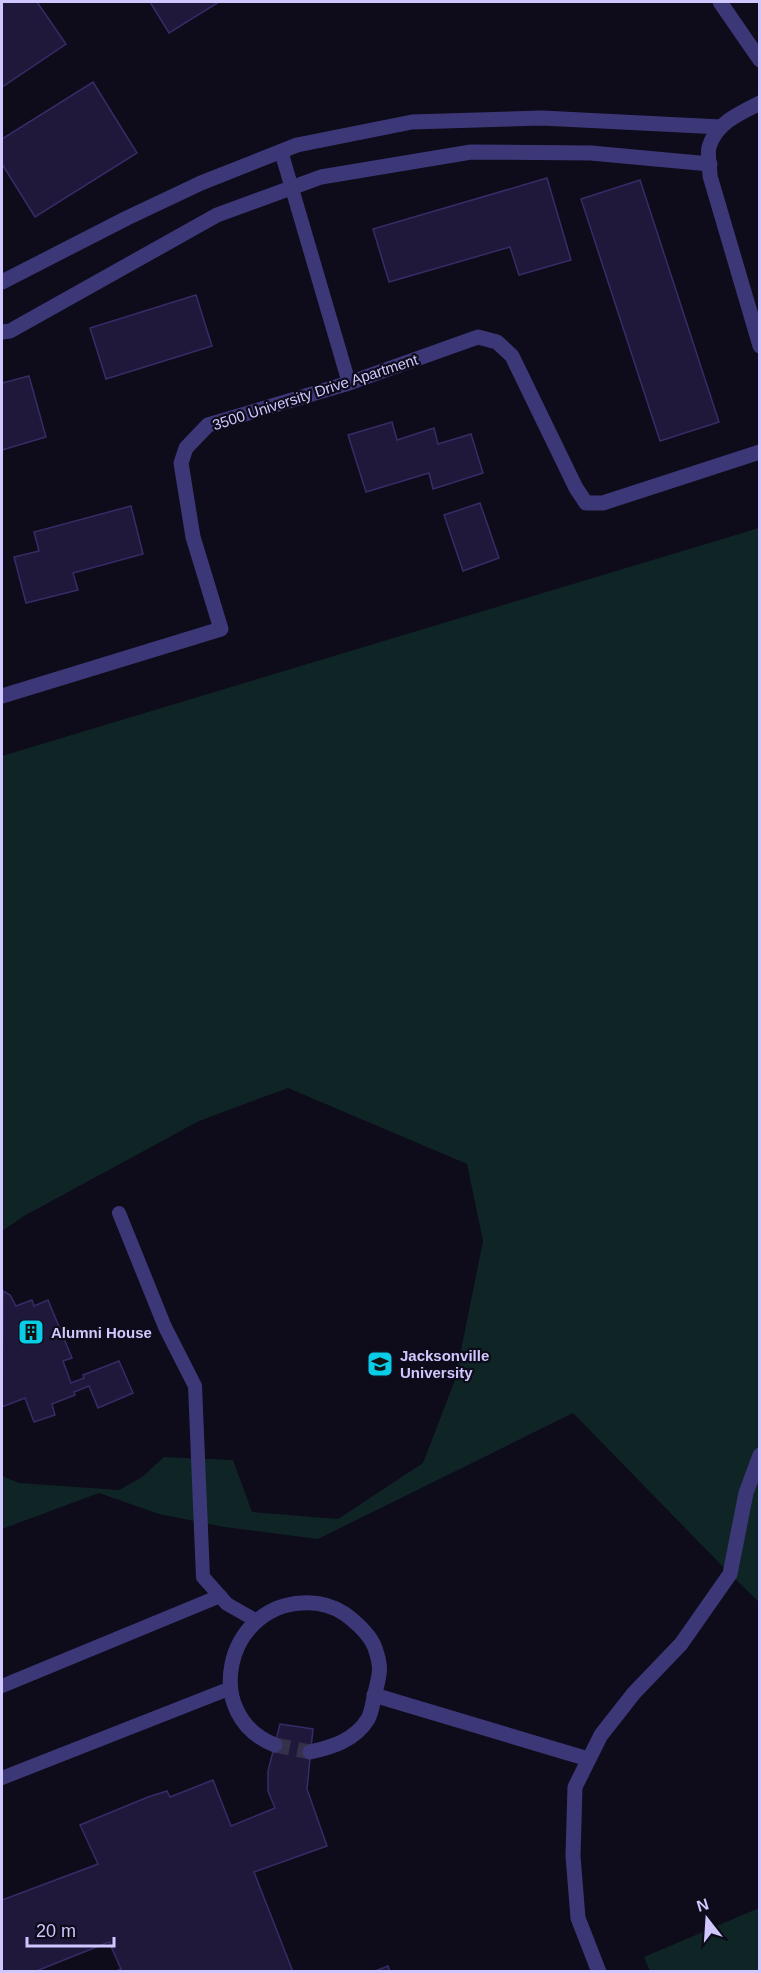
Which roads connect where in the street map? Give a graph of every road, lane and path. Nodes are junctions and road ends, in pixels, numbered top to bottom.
1 (720, 2) edge
2 (759, 60) edge
3 (759, 103) edge
4 (721, 127) junction
5 (281, 152) junction
6 (710, 164) junction
7 (291, 188) junction
8 (2, 282) edge
9 (2, 332) edge
10 (759, 346) edge
11 (349, 383) junction
12 (759, 452) edge
13 (2, 696) edge
14 (119, 1213) dead end
15 (759, 1455) edge
16 (220, 1596) junction
17 (257, 1621) junction
18 (2, 1686) edge
19 (231, 1688) junction
20 (374, 1695) junction
21 (275, 1745) tunnel mouth
22 (310, 1752) tunnel mouth
23 (588, 1759) junction
24 (2, 1778) edge
25 (599, 1971) edge

1 - 2 street
3 - 4 street
4 - 5 street
4 - 6 street
5 - 7 lane
5 - 8 street
6 - 7 street
6 - 10 street
7 - 9 street
7 - 11 lane
11 - 12 street, 3500 University Drive Apartment
11 - 13 street, 3500 University Drive Apartment
14 - 16 lane
15 - 23 street
16 - 17 lane
16 - 18 lane
17 - 19 street
17 - 20 street
19 - 21 street
19 - 24 lane
20 - 22 street
20 - 23 street
23 - 25 street

